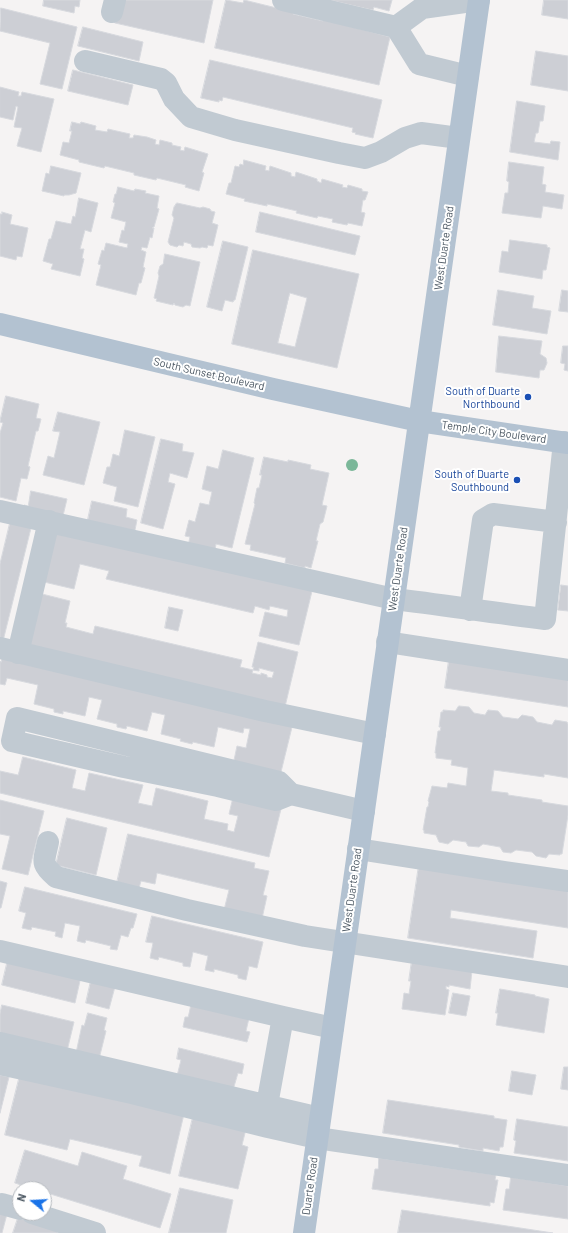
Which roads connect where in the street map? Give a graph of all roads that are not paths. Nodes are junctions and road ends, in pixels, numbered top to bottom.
1 (283, 0) edge
2 (479, 0) edge
3 (396, 27) junction
4 (85, 61) dead end
5 (468, 76) junction
6 (459, 138) junction
7 (0, 324) edge
8 (419, 421) junction
9 (566, 442) edge
10 (0, 511) edge
11 (49, 521) junction
12 (556, 522) junction
13 (394, 599) junction
14 (470, 610) junction
15 (387, 642) junction
16 (9, 651) edge
17 (568, 670) edge
18 (375, 734) junction
19 (291, 794) junction
20 (364, 811) junction
21 (48, 842) dead end
22 (358, 849) junction
23 (568, 881) edge
24 (345, 943) junction
25 (0, 951) edge
26 (568, 977) edge
27 (283, 1017) junction
28 (333, 1028) junction
29 (0, 1043) edge
30 (0, 1064) edge
31 (267, 1105) junction
32 (319, 1128) junction
33 (568, 1175) edge
34 (52, 1219) edge
35 (95, 1233) edge
36 (304, 1233) edge

1 - 3 lane
2 - 3 lane
2 - 5 main road, West Duarte Road
3 - 5 lane
4 - 6 lane
5 - 6 main road, West Duarte Road
6 - 8 main road, West Duarte Road
7 - 8 main road, South Sunset Boulevard
8 - 9 main road, Temple City Boulevard
8 - 13 main road, West Duarte Road
9 - 12 lane
10 - 11 lane
11 - 13 lane
11 - 16 lane
12 - 14 lane
12 - 14 lane
13 - 14 lane
13 - 15 main road, West Duarte Road
15 - 17 lane
15 - 18 main road, West Duarte Road
16 - 18 lane
18 - 20 main road, West Duarte Road
19 - 19 lane
19 - 20 lane
20 - 22 main road, West Duarte Road
21 - 24 lane
22 - 23 lane
22 - 24 main road, West Duarte Road
24 - 26 lane
24 - 28 main road, West Duarte Road
25 - 27 lane
27 - 28 lane
27 - 31 lane
28 - 32 main road, West Duarte Road
29 - 31 lane
30 - 32 lane
31 - 32 lane
32 - 33 lane
32 - 36 main road, Duarte Road
34 - 35 lane

